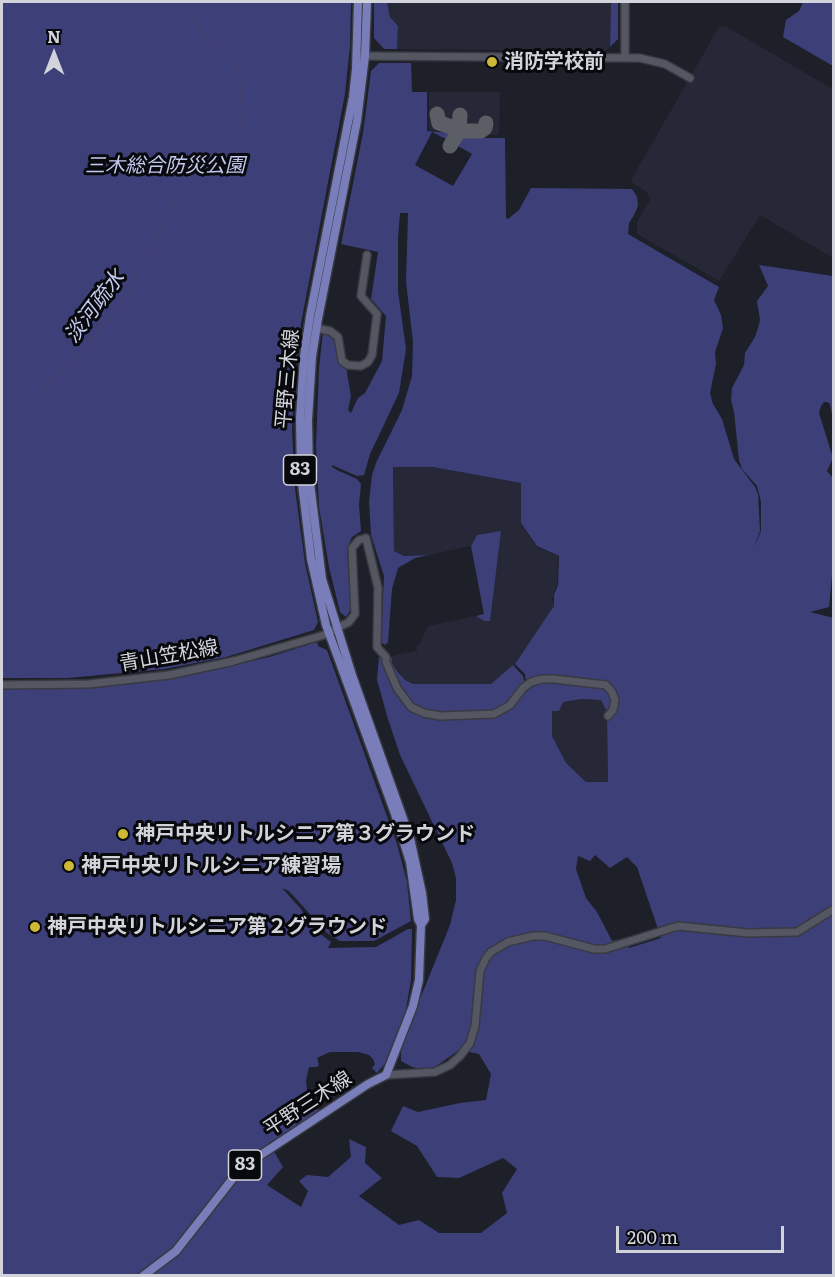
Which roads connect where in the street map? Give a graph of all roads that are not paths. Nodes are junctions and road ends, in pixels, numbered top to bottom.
1 (358, 2) edge
2 (367, 2) edge
3 (625, 2) edge
4 (361, 56) junction
5 (625, 58) junction
6 (690, 78) dead end
7 (368, 255) dead end
8 (316, 328) junction
9 (333, 631) junction
10 (2, 685) edge
11 (608, 716) dead end
12 (834, 909) edge
13 (386, 1075) junction
14 (143, 1275) edge

1 - 4 main road, 平野三木線 / 83
2 - 4 main road, 平野三木線 / 83
3 - 5 street
4 - 5 street
4 - 8 main road, 平野三木線 / 83
4 - 9 main road, 平野三木線 / 83
5 - 6 street
7 - 8 street
8 - 9 main road, 平野三木線 / 83
9 - 10 street, 青山笠松線
9 - 11 street
9 - 13 main road, 平野三木線 / 83
12 - 13 street
13 - 14 main road, 平野三木線 / 83

